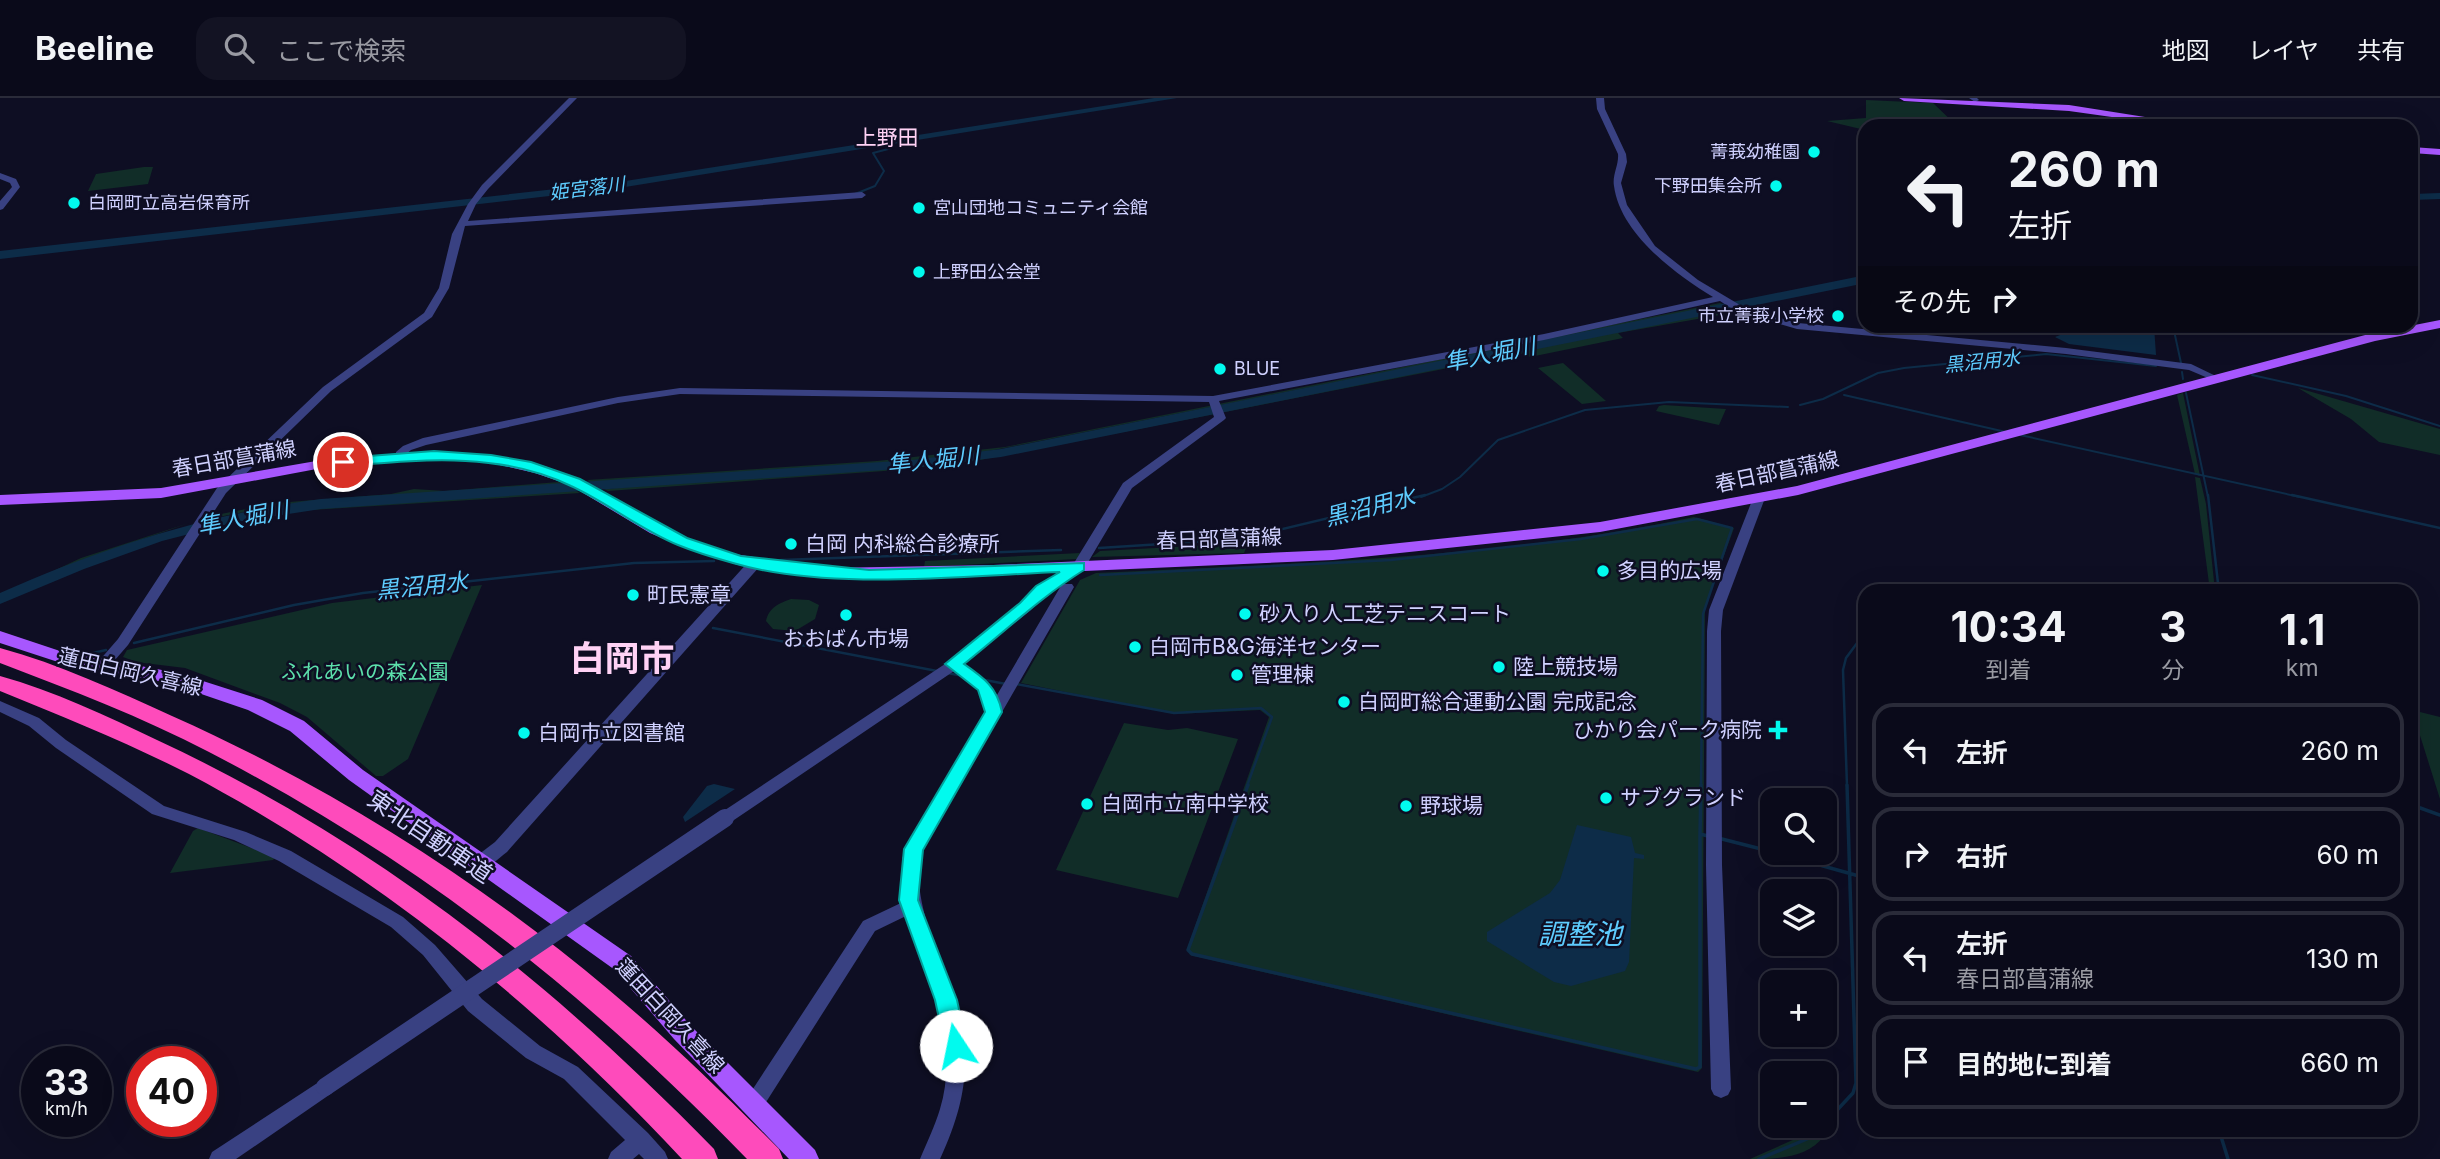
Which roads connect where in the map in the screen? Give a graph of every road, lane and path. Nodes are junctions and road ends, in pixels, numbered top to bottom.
1 (573, 98) edge
2 (1600, 98) edge
3 (1904, 98) edge
4 (1974, 99) edge
5 (2150, 119) edge
6 (2418, 150) edge
7 (2440, 152) edge
8 (0, 176) edge
9 (862, 195) dead end
10 (0, 207) edge
11 (462, 224) junction
12 (1721, 300) junction
13 (2440, 324) edge
14 (2418, 328) edge
15 (1858, 332) edge
16 (1872, 333) edge
17 (2394, 333) edge
18 (2215, 378) junction
19 (1215, 406) junction
20 (400, 456) junction
21 (228, 483) junction
22 (1759, 498) junction
23 (0, 500) edge
24 (755, 563) junction
25 (1079, 566) junction
26 (1067, 587) dead end
27 (0, 637) edge
28 (0, 655) edge
29 (953, 664) junction
30 (103, 665) junction
31 (0, 683) edge
32 (0, 706) edge
33 (993, 712) junction
34 (480, 863) junction
35 (910, 906) junction
36 (1721, 1089) dead end
37 (754, 1104) junction
38 (641, 1140) junction
39 (219, 1159) edge
40 (618, 1159) edge
41 (658, 1159) edge
42 (703, 1159) edge
43 (768, 1159) edge
44 (806, 1159) edge
45 (930, 1159) edge

1 - 11 street
2 - 12 street
3 - 4 main road
4 - 5 main road
6 - 7 main road
8 - 10 street
9 - 11 street
11 - 21 street
12 - 15 street
12 - 19 street
13 - 14 main road, 春日部菖蒲線
16 - 18 street
17 - 18 main road, 春日部菖蒲線
18 - 22 main road, 春日部菖蒲線
19 - 20 street
19 - 25 street
20 - 21 main road, 春日部菖蒲線
20 - 24 main road, 春日部菖蒲線
21 - 23 main road, 春日部菖蒲線
21 - 30 street
22 - 25 main road, 春日部菖蒲線
22 - 36 street
24 - 25 main road, 春日部菖蒲線
24 - 34 street
25 - 29 street
26 - 33 street
27 - 30 main road, 蓮田白岡久喜線
28 - 43 highway, 東北自動車道
29 - 33 street
29 - 39 street, bridge
30 - 34 main road, 蓮田白岡久喜線
31 - 42 highway
32 - 38 street
33 - 35 street
34 - 37 main road, 蓮田白岡久喜線
35 - 37 street
35 - 45 street
37 - 44 main road, 蓮田白岡久喜線
38 - 40 street
38 - 41 street

